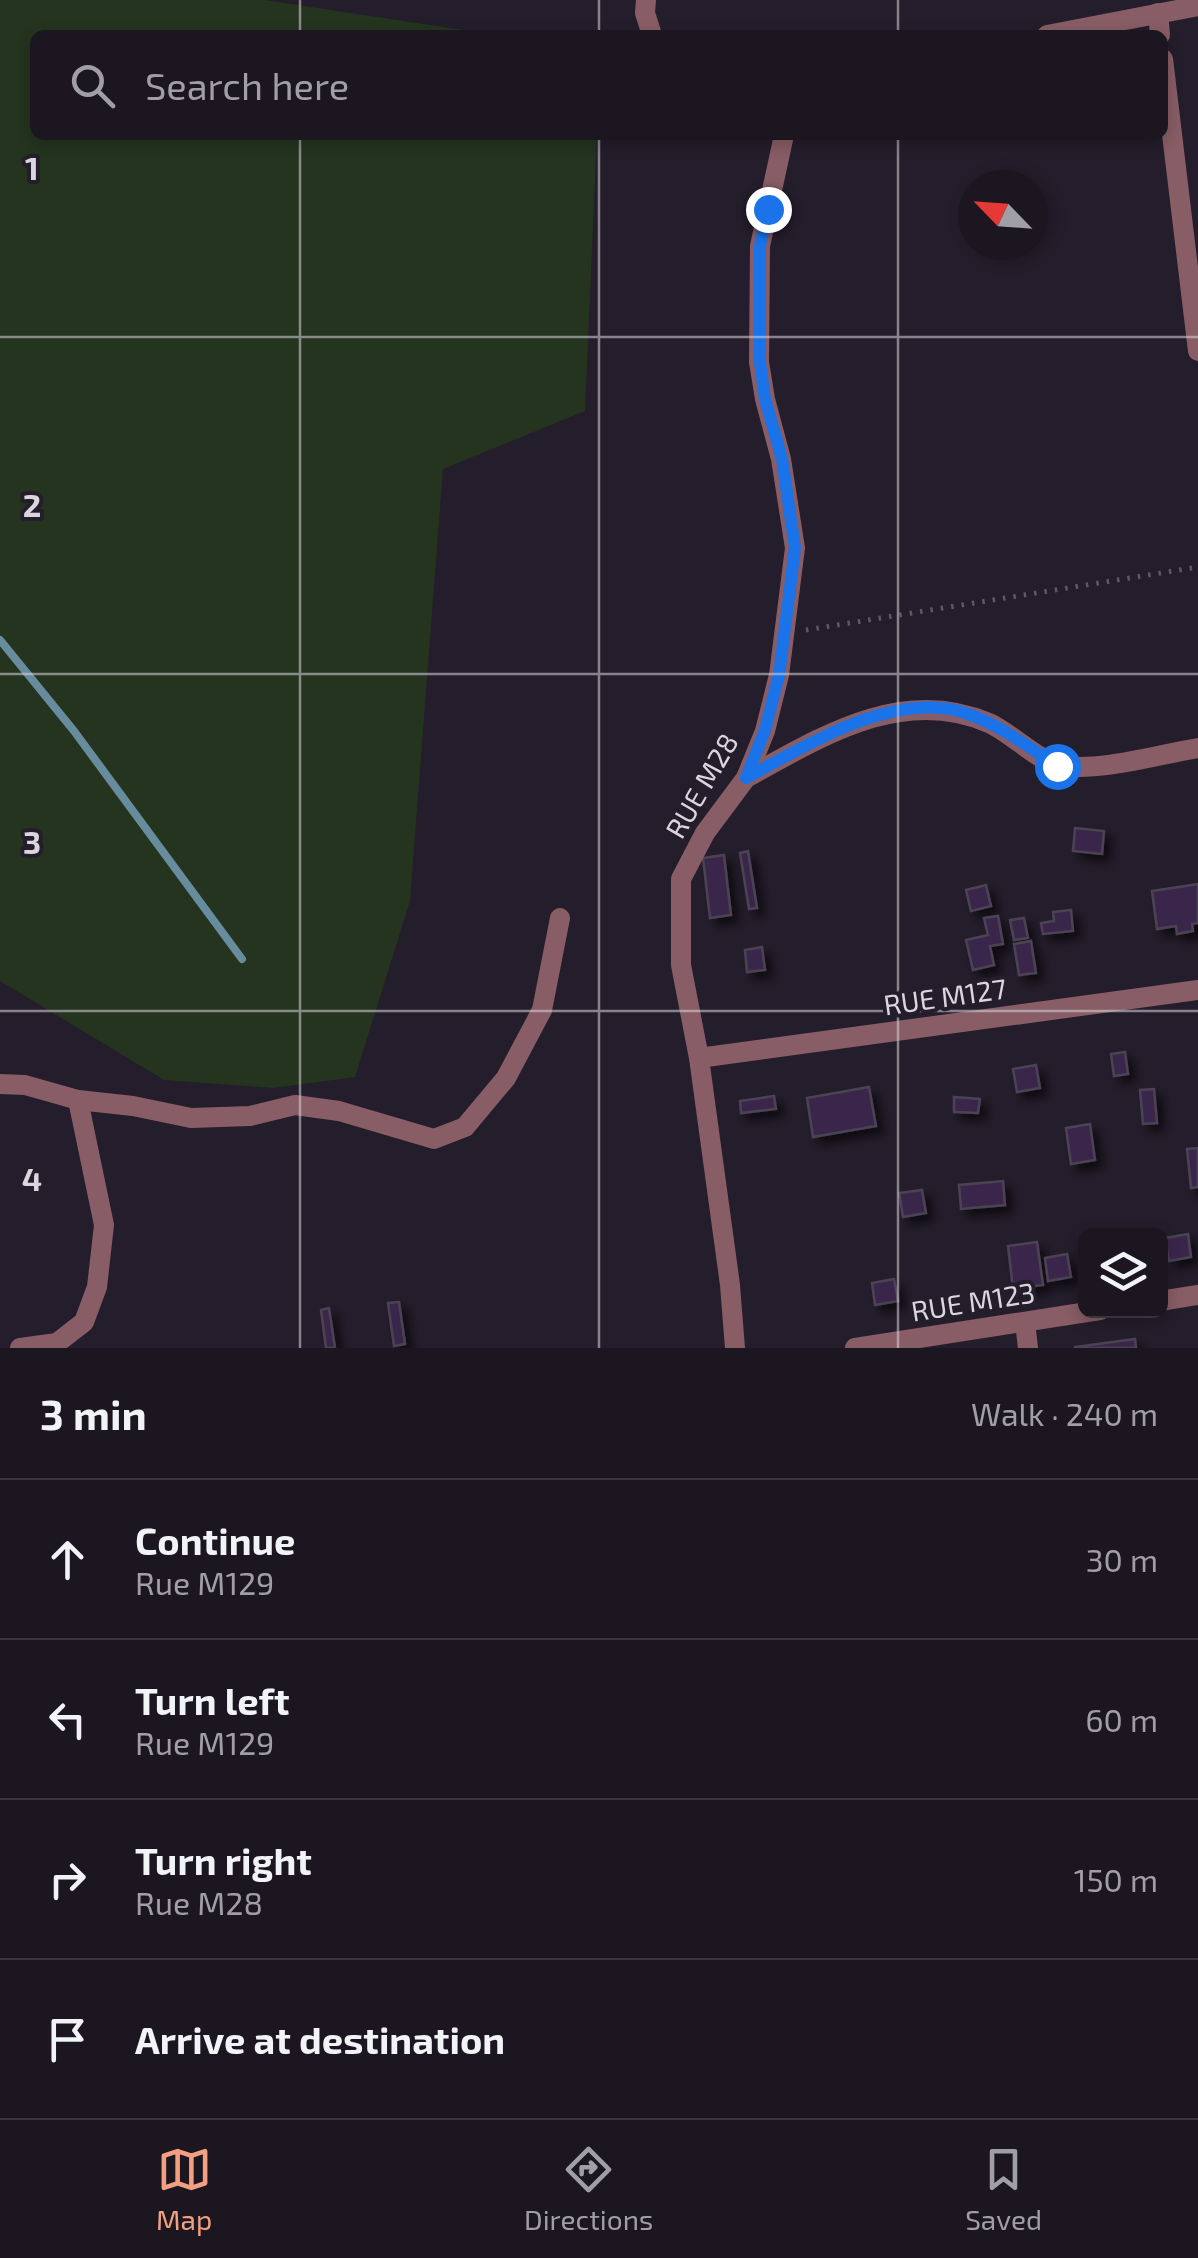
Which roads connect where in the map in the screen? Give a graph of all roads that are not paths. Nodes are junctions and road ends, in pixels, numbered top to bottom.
1 (646, 0) edge
2 (1198, 6) edge
3 (1158, 12) junction
4 (650, 30) edge
5 (1071, 30) edge
6 (1160, 30) edge
7 (1168, 101) edge
8 (783, 140) edge
9 (1198, 351) edge
10 (1198, 748) edge
11 (746, 778) junction
12 (560, 918) dead end
13 (1198, 990) edge
14 (699, 1058) junction
15 (0, 1084) edge
16 (78, 1100) junction
17 (1198, 1296) edge
18 (1168, 1300) edge
19 (1078, 1313) edge
20 (1024, 1322) junction
21 (20, 1348) edge
22 (734, 1348) edge
23 (854, 1348) edge
24 (1028, 1348) edge

1 - 4 street
2 - 3 street
3 - 5 street
3 - 6 street
7 - 9 street
8 - 11 street, RUE M28
10 - 11 street
11 - 14 street, RUE M28
12 - 16 street
13 - 14 street, RUE M127
14 - 22 street, RUE M28
15 - 16 street
16 - 21 street
17 - 18 street
19 - 20 street, RUE M123
20 - 23 street, RUE M123
20 - 24 street

